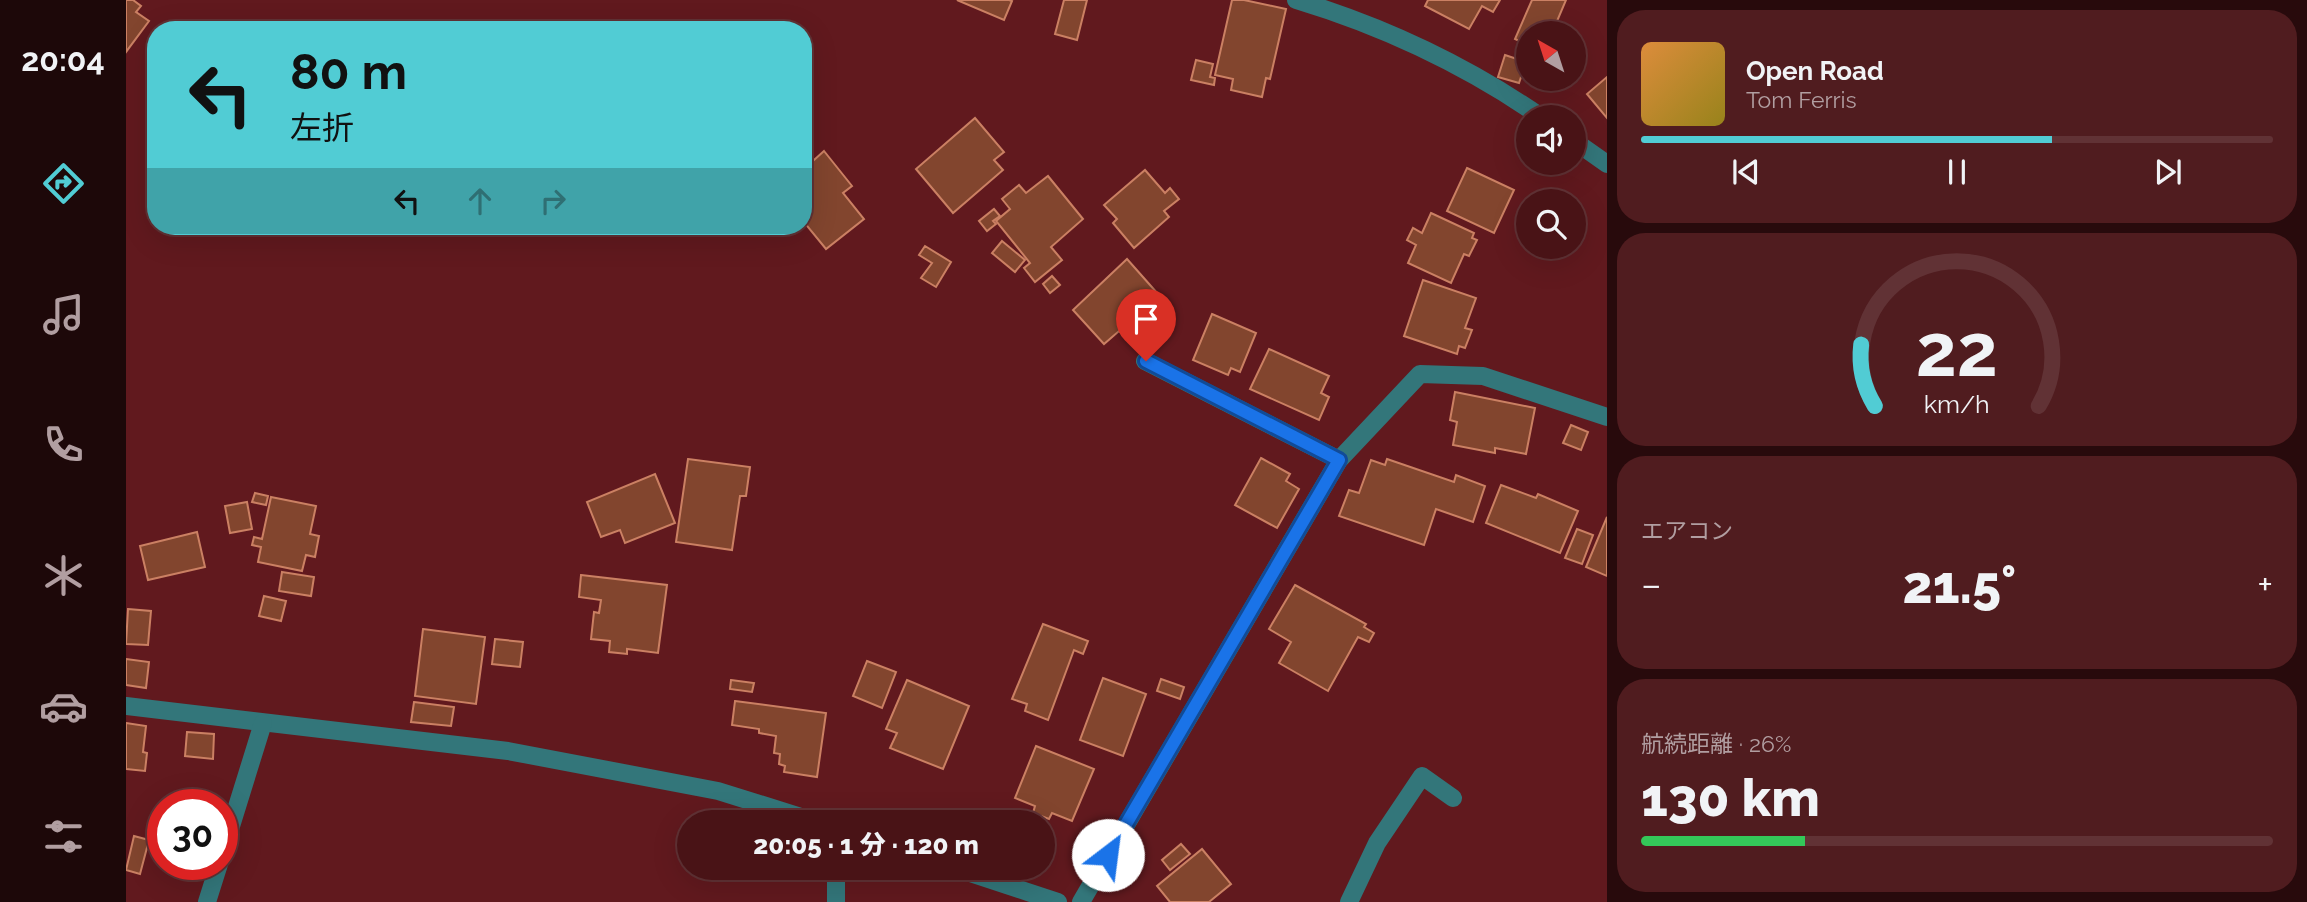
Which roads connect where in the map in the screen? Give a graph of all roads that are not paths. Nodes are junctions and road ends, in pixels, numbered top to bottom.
1 (1296, 0) edge
2 (1522, 105) edge
3 (1586, 149) edge
4 (1607, 164) edge
5 (1146, 361) dead end
6 (1607, 417) edge
7 (1339, 460) junction
8 (126, 706) edge
9 (263, 723) junction
10 (1453, 798) dead end
11 (238, 803) edge
12 (779, 810) edge
13 (214, 880) edge
14 (836, 880) edge
15 (991, 880) edge
16 (208, 902) edge
17 (836, 902) edge
18 (1058, 902) edge
19 (1081, 902) edge
20 (1349, 902) edge

1 - 2 street
3 - 4 street
5 - 7 street
6 - 7 street
7 - 19 street
8 - 9 street
9 - 11 street
9 - 12 street
10 - 20 street
13 - 16 street
14 - 17 street
15 - 18 street

